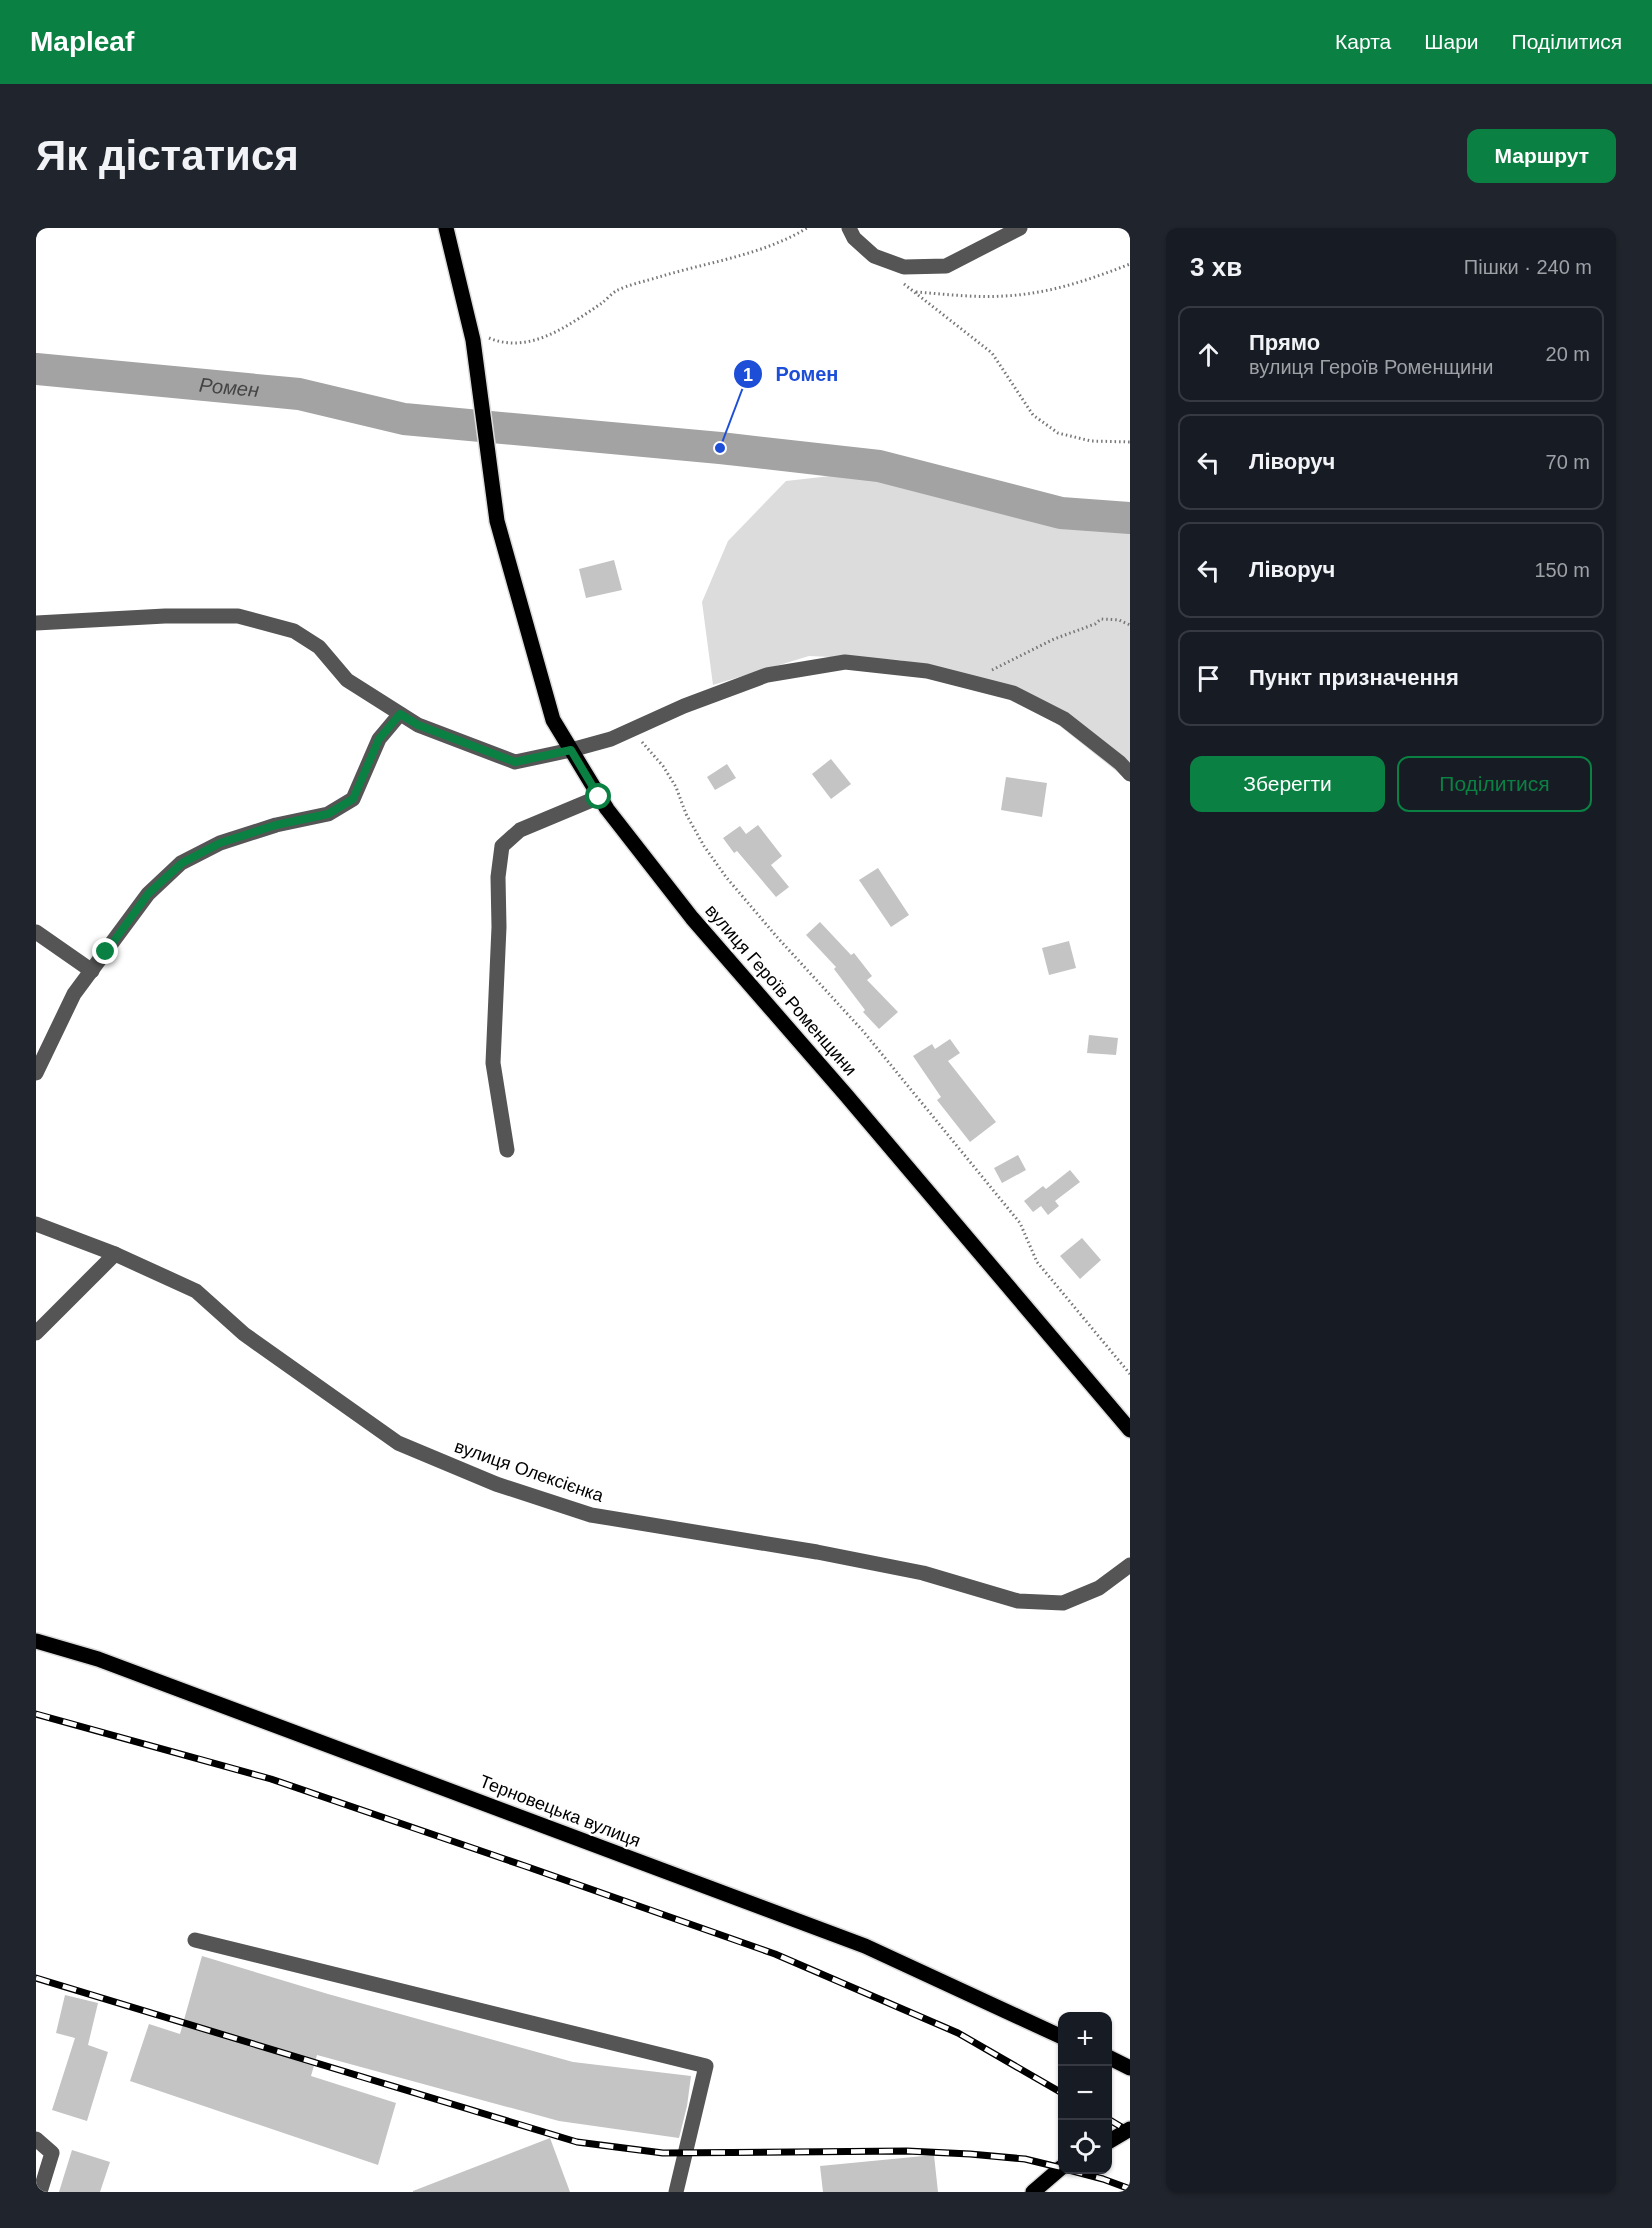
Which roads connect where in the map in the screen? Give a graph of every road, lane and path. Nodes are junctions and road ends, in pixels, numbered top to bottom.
1 (446, 228) edge
2 (807, 228) edge
3 (849, 228) edge
4 (1020, 228) edge
5 (1130, 264) edge
6 (898, 278) dead end
7 (914, 292) junction
8 (469, 322) junction
9 (1130, 442) edge
10 (36, 623) edge
11 (1130, 625) edge
12 (964, 681) junction
13 (400, 714) junction
14 (631, 730) junction
15 (571, 750) junction
16 (1130, 774) edge
17 (599, 797) junction
18 (36, 932) edge
19 (92, 971) junction
20 (36, 1073) edge
21 (507, 1150) dead end
22 (36, 1224) edge
23 (115, 1254) junction
24 (36, 1333) edge
25 (1130, 1374) edge
26 (1130, 1431) edge
27 (1130, 1565) edge
28 (36, 1641) edge
29 (195, 1940) dead end
30 (1058, 2035) edge
31 (1112, 2059) edge
32 (1130, 2068) edge
33 (1130, 2129) edge
34 (36, 2139) edge
35 (1112, 2139) edge
36 (1058, 2170) edge
37 (40, 2192) edge
38 (676, 2192) edge
39 (1033, 2192) edge

1 - 8 main road, вулиця Героїв Роменщини
2 - 8 path
3 - 4 street
5 - 7 path
6 - 7 path
7 - 9 path
8 - 15 main road, вулиця Героїв Роменщини
10 - 13 street
11 - 12 path
12 - 14 street
12 - 16 street
13 - 15 street
13 - 19 street
14 - 15 street
14 - 25 path
15 - 17 main road, вулиця Героїв Роменщини
17 - 21 street
17 - 26 main road, вулиця Героїв Роменщини
18 - 19 street
19 - 20 street
22 - 23 street, вулиця Олексієнка
23 - 24 street
23 - 27 street, вулиця Олексієнка
28 - 30 main road, Терновецька вулиця
29 - 38 street
31 - 32 main road
33 - 35 main road
34 - 37 street
36 - 39 main road

